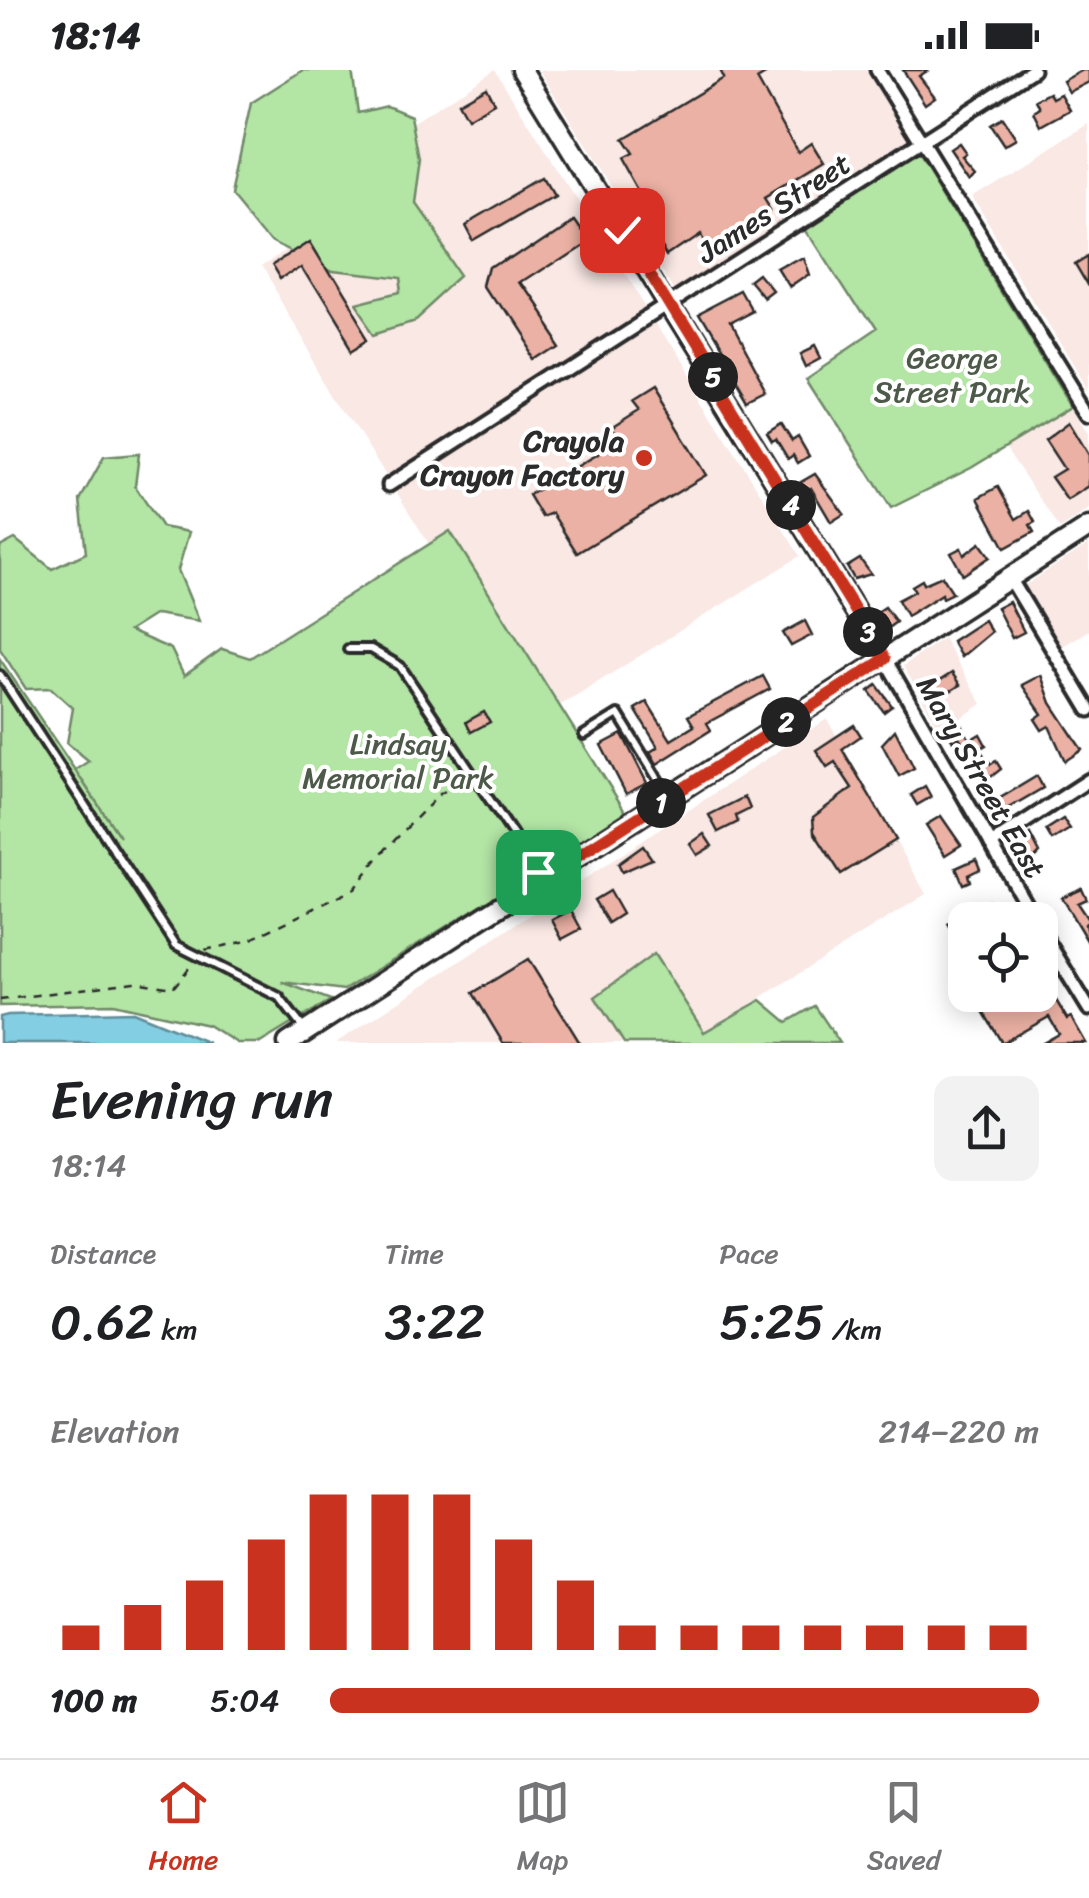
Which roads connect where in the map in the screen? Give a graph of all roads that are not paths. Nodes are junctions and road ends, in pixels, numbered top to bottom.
1 (522, 70) edge
2 (877, 70) edge
3 (1033, 70) edge
4 (922, 143) junction
5 (669, 305) junction
6 (1089, 413) edge
7 (389, 485) dead end
8 (1089, 527) edge
9 (1011, 580) junction
10 (348, 649) dead end
11 (885, 659) junction
12 (0, 675) edge
13 (1089, 710) edge
14 (584, 734) dead end
15 (1089, 780) edge
16 (669, 797) junction
17 (990, 844) junction
18 (542, 879) junction
19 (1024, 902) edge
20 (1058, 958) edge
21 (1089, 1009) edge
22 (305, 1031) junction
23 (288, 1043) edge

1 - 5 main road
2 - 4 street
3 - 4 street, James Street
4 - 5 street, James Street
4 - 6 street
5 - 7 street, James Street
5 - 11 main road
8 - 9 main road
9 - 11 main road
9 - 13 street
10 - 18 lane
11 - 16 main road
11 - 17 street, Mary Street East
12 - 22 lane
14 - 16 lane
15 - 17 street
16 - 18 main road
17 - 19 street, Mary Street East
18 - 22 main road
20 - 21 street
22 - 23 main road

